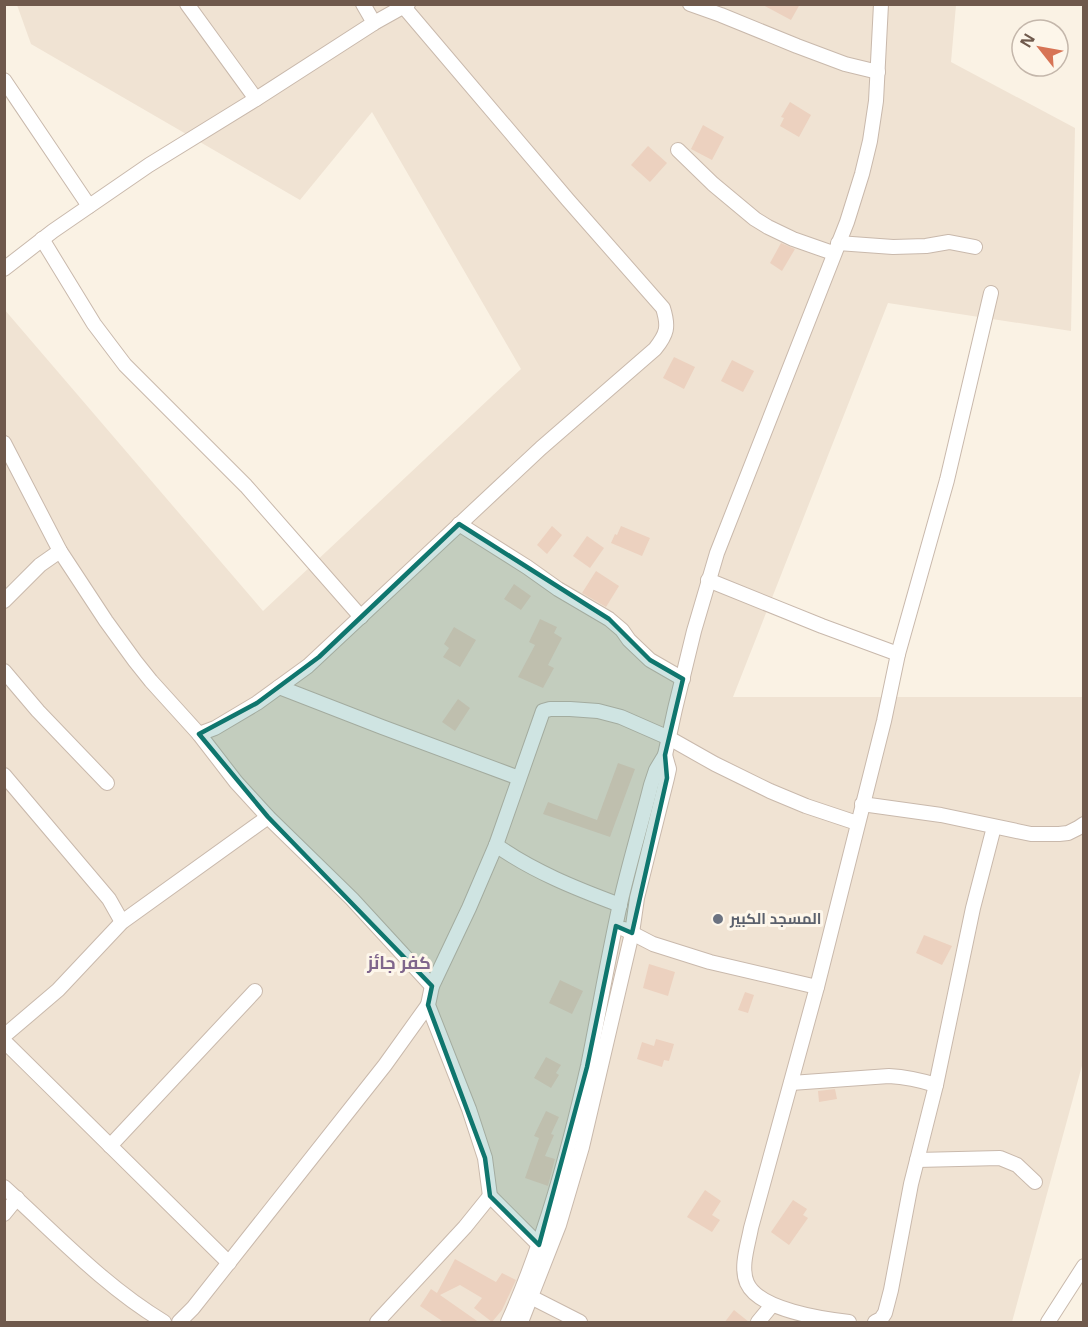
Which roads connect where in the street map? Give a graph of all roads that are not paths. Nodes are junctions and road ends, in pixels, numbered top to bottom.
1 (187, 4) edge
2 (363, 4) edge
3 (690, 4) edge
4 (882, 4) edge
5 (406, 6) edge
6 (374, 23) junction
7 (878, 72) junction
8 (4, 81) edge
9 (256, 99) junction
10 (678, 150) dead end
11 (89, 206) junction
12 (42, 239) junction
13 (975, 247) dead end
14 (836, 248) junction
15 (4, 269) edge
16 (991, 293) dead end
17 (4, 443) edge
18 (459, 524) junction
19 (60, 551) junction
20 (708, 580) junction
21 (4, 600) edge
22 (361, 617) junction
23 (898, 654) junction
24 (4, 671) edge
25 (683, 679) junction
26 (279, 687) junction
27 (199, 734) junction
28 (669, 738) junction
29 (665, 755) junction
30 (4, 775) edge
31 (519, 778) junction
32 (107, 783) dead end
33 (862, 804) junction
34 (268, 817) junction
35 (857, 823) junction
36 (1083, 824) edge
37 (994, 827) junction
38 (496, 845) junction
39 (620, 905) junction
40 (122, 922) junction
41 (616, 926) junction
42 (632, 933) junction
43 (432, 986) junction
44 (817, 987) junction
45 (255, 992) dead end
46 (428, 1005) junction
47 (4, 1036) edge
48 (4, 1041) edge
49 (791, 1083) junction
50 (936, 1085) junction
51 (110, 1146) junction
52 (917, 1160) junction
53 (1035, 1182) dead end
54 (4, 1187) edge
55 (490, 1196) junction
56 (16, 1198) junction
57 (4, 1214) edge
58 (539, 1245) junction
59 (229, 1263) junction
60 (1083, 1266) edge
61 (526, 1294) junction
62 (772, 1305) junction
63 (164, 1323) edge
64 (179, 1323) edge
65 (377, 1323) edge
66 (508, 1323) edge
67 (521, 1323) edge
68 (580, 1323) edge
69 (758, 1323) edge
70 (849, 1323) edge
71 (875, 1323) edge
72 (1048, 1323) edge

1 - 9 street
2 - 6 street
3 - 7 street
4 - 7 street
5 - 6 street
5 - 18 street
6 - 9 street
7 - 14 street
8 - 11 street
9 - 11 street
10 - 14 street
11 - 12 street
12 - 15 street
12 - 22 street
13 - 14 street
14 - 20 street
16 - 23 street
17 - 19 street
18 - 22 street
18 - 25 street
19 - 21 street
19 - 27 street
20 - 23 street
20 - 25 street
22 - 26 street
23 - 33 street
24 - 32 street
25 - 28 street
26 - 27 street
26 - 31 street
27 - 34 street
28 - 29 street
28 - 31 street
28 - 35 street
29 - 39 street
29 - 42 street
30 - 40 street
31 - 38 street
33 - 35 street
33 - 37 street
34 - 40 street
34 - 43 street
35 - 44 street
36 - 37 street
37 - 50 street
38 - 39 street
38 - 43 street
39 - 41 street
40 - 47 street
41 - 42 street
41 - 58 street
42 - 44 street
42 - 61 street
43 - 46 street
44 - 49 street
45 - 51 street
46 - 55 street
46 - 59 street
48 - 51 street
49 - 50 street
49 - 62 street
50 - 52 street
51 - 59 street
52 - 53 street
52 - 71 street
54 - 56 street
55 - 58 street
55 - 65 street
56 - 57 street
56 - 63 street
58 - 61 street
59 - 64 street
60 - 72 street
61 - 66 street
61 - 67 street
61 - 68 street
62 - 69 street
62 - 70 street

